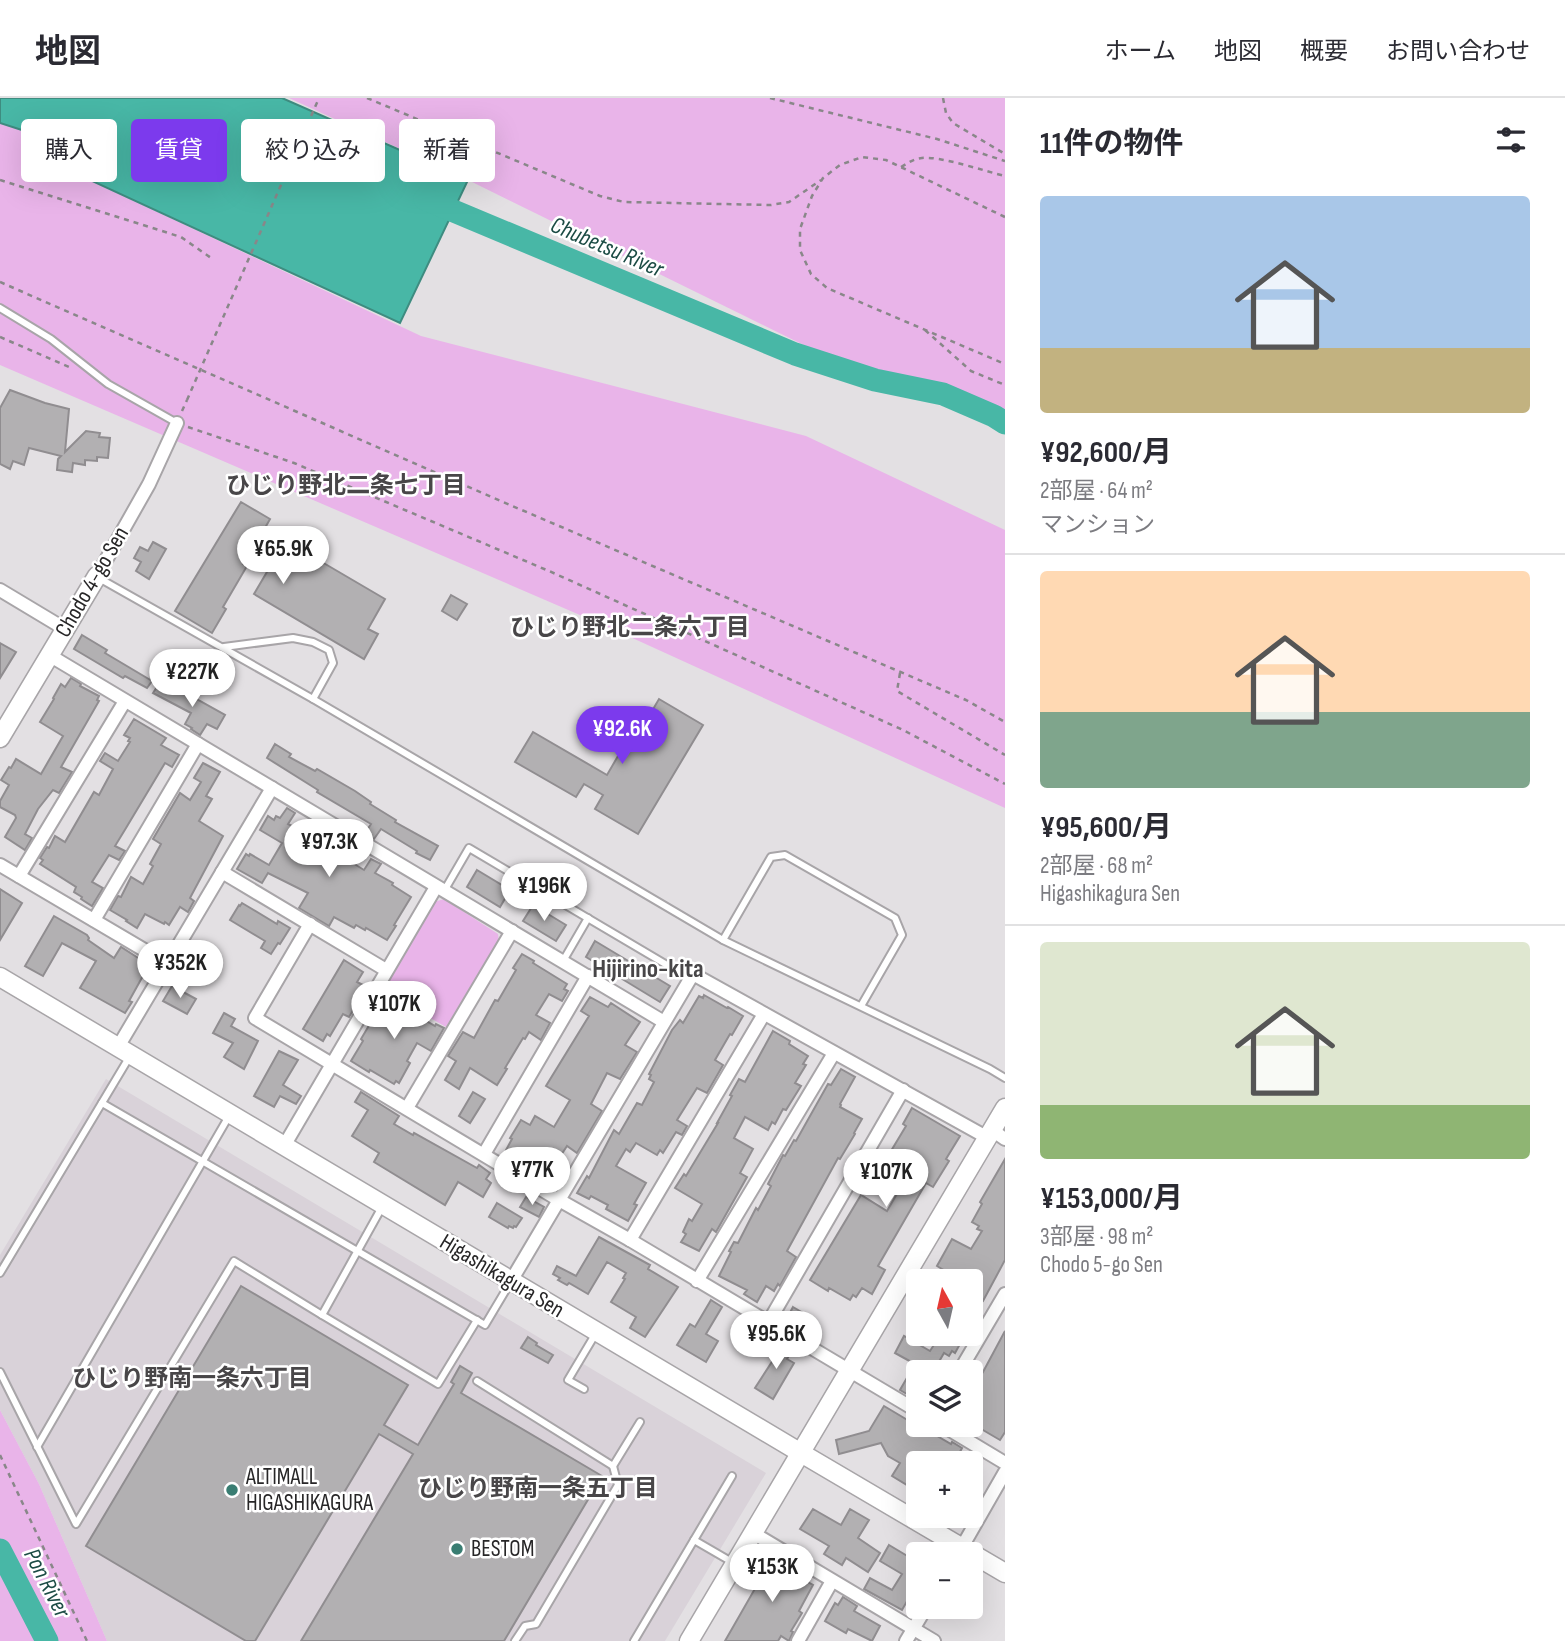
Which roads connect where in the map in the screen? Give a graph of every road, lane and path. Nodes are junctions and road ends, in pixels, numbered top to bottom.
1 (319, 98) edge
2 (367, 98) edge
3 (770, 98) edge
4 (943, 98) edge
5 (1005, 154) edge
6 (1005, 161) edge
7 (901, 167) junction
8 (1005, 176) edge
9 (823, 178) junction
10 (0, 180) edge
11 (1005, 216) edge
12 (214, 261) dead end
13 (0, 282) edge
14 (0, 308) edge
15 (923, 329) junction
16 (0, 337) edge
17 (1005, 364) edge
18 (76, 370) dead end
19 (1005, 385) edge
20 (187, 400) dead end
21 (177, 423) junction
22 (97, 576) junction
23 (0, 590) edge
24 (65, 629) junction
25 (224, 647) junction
26 (49, 655) junction
27 (900, 672) junction
28 (313, 699) junction
29 (125, 701) junction
30 (1005, 722) edge
31 (0, 738) edge
32 (198, 744) junction
33 (1005, 755) edge
34 (1005, 784) edge
35 (272, 788) junction
36 (0, 865) edge
37 (222, 872) junction
38 (19, 876) junction
39 (440, 889) junction
40 (588, 918) junction
41 (94, 920) junction
42 (310, 924) junction
43 (512, 931) junction
44 (723, 940) junction
45 (562, 961) junction
46 (168, 964) junction
47 (386, 970) junction
48 (588, 976) junction
49 (0, 977) edge
50 (690, 978) junction
51 (861, 1006) junction
52 (764, 1014) junction
53 (664, 1022) junction
54 (124, 1051) junction
55 (834, 1053) junction
56 (331, 1064) junction
57 (1005, 1078) edge
58 (904, 1090) junction
59 (102, 1103) junction
60 (407, 1108) junction
61 (230, 1114) junction
62 (999, 1125) edge
63 (284, 1146) junction
64 (484, 1154) junction
65 (203, 1162) junction
66 (559, 1200) junction
67 (383, 1205) junction
68 (631, 1240) junction
69 (358, 1251) junction
70 (0, 1273) edge
71 (511, 1281) junction
72 (697, 1281) junction
73 (1005, 1294) edge
74 (322, 1315) junction
75 (477, 1320) junction
76 (768, 1323) junction
77 (597, 1332) junction
78 (966, 1360) edge
79 (849, 1370) junction
80 (0, 1372) edge
81 (478, 1381) dead end
82 (584, 1389) dead end
83 (906, 1404) edge
84 (640, 1422) dead end
85 (962, 1437) edge
86 (37, 1447) junction
87 (801, 1453) junction
88 (0, 1455) edge
89 (1005, 1463) edge
90 (613, 1466) junction
91 (1005, 1472) edge
92 (732, 1476) dead end
93 (753, 1533) junction
94 (694, 1540) junction
95 (945, 1542) edge
96 (965, 1542) edge
97 (983, 1562) edge
98 (735, 1564) junction
99 (1005, 1573) edge
100 (832, 1581) junction
101 (919, 1619) edge
102 (914, 1628) junction
103 (87, 1641) edge
104 (515, 1641) edge
105 (634, 1641) edge
106 (689, 1641) edge
107 (798, 1641) edge
108 (906, 1641) edge
109 (934, 1641) edge

1 - 20 path, bridge
2 - 9 path
3 - 6 path
4 - 5 path
7 - 8 path
7 - 9 path
7 - 11 path
9 - 15 path
10 - 12 path
13 - 27 path
14 - 21 lane
15 - 17 path
15 - 19 path
16 - 18 path
21 - 22 street, Chodo 4-go Sen
21 - 34 path
22 - 24 main road, Chodo 4-go Sen
22 - 25 lane
23 - 24 street
24 - 26 main road, Chodo 4-go Sen
25 - 28 lane
25 - 28 lane
26 - 29 street
26 - 31 main road, Chodo 4-go Sen
27 - 30 path
27 - 33 path
28 - 44 lane
29 - 32 street
29 - 38 street
32 - 35 street
32 - 41 street
35 - 37 street
35 - 39 street
36 - 38 street
37 - 42 street
37 - 46 street
38 - 41 street
39 - 40 lane
39 - 43 street
39 - 47 street
40 - 45 lane
40 - 50 lane
41 - 46 street
42 - 47 street
42 - 56 street
43 - 45 street
43 - 60 street
44 - 51 lane
44 - 51 lane
45 - 48 street
46 - 54 street
47 - 56 street
48 - 53 street
48 - 64 street
49 - 54 main road, Higashikagura Sen
50 - 52 street
50 - 53 street
51 - 57 lane
52 - 55 street
52 - 68 street
53 - 66 street
54 - 59 lane
54 - 61 main road, Higashikagura Sen
55 - 58 street
55 - 72 street
56 - 60 street
56 - 63 street
58 - 62 street
58 - 76 street
59 - 65 lane
59 - 70 lane
60 - 64 street
61 - 63 main road, Higashikagura Sen
61 - 65 lane
62 - 79 main road
63 - 67 main road, Higashikagura Sen
64 - 66 street
65 - 69 lane
65 - 86 lane
66 - 68 street
66 - 71 street
67 - 69 lane
67 - 71 main road, Higashikagura Sen
68 - 72 street
69 - 74 lane
69 - 75 lane
71 - 75 lane
71 - 77 main road, Higashikagura Sen
72 - 76 street
73 - 78 street
74 - 75 lane
74 - 86 lane
76 - 79 street
77 - 82 lane
77 - 87 main road, Higashikagura Sen
79 - 83 street
79 - 87 main road
80 - 86 lane
81 - 90 lane
84 - 90 lane
85 - 89 street
87 - 93 main road
87 - 95 main road, Higashikagura Sen
88 - 103 path
90 - 104 lane
91 - 96 street
92 - 94 lane
93 - 98 main road
93 - 100 street
94 - 98 lane
94 - 105 lane
97 - 99 main road, Higashikagura Sen
98 - 106 main road
100 - 102 street
100 - 107 street
101 - 102 street
102 - 108 street
102 - 109 street

